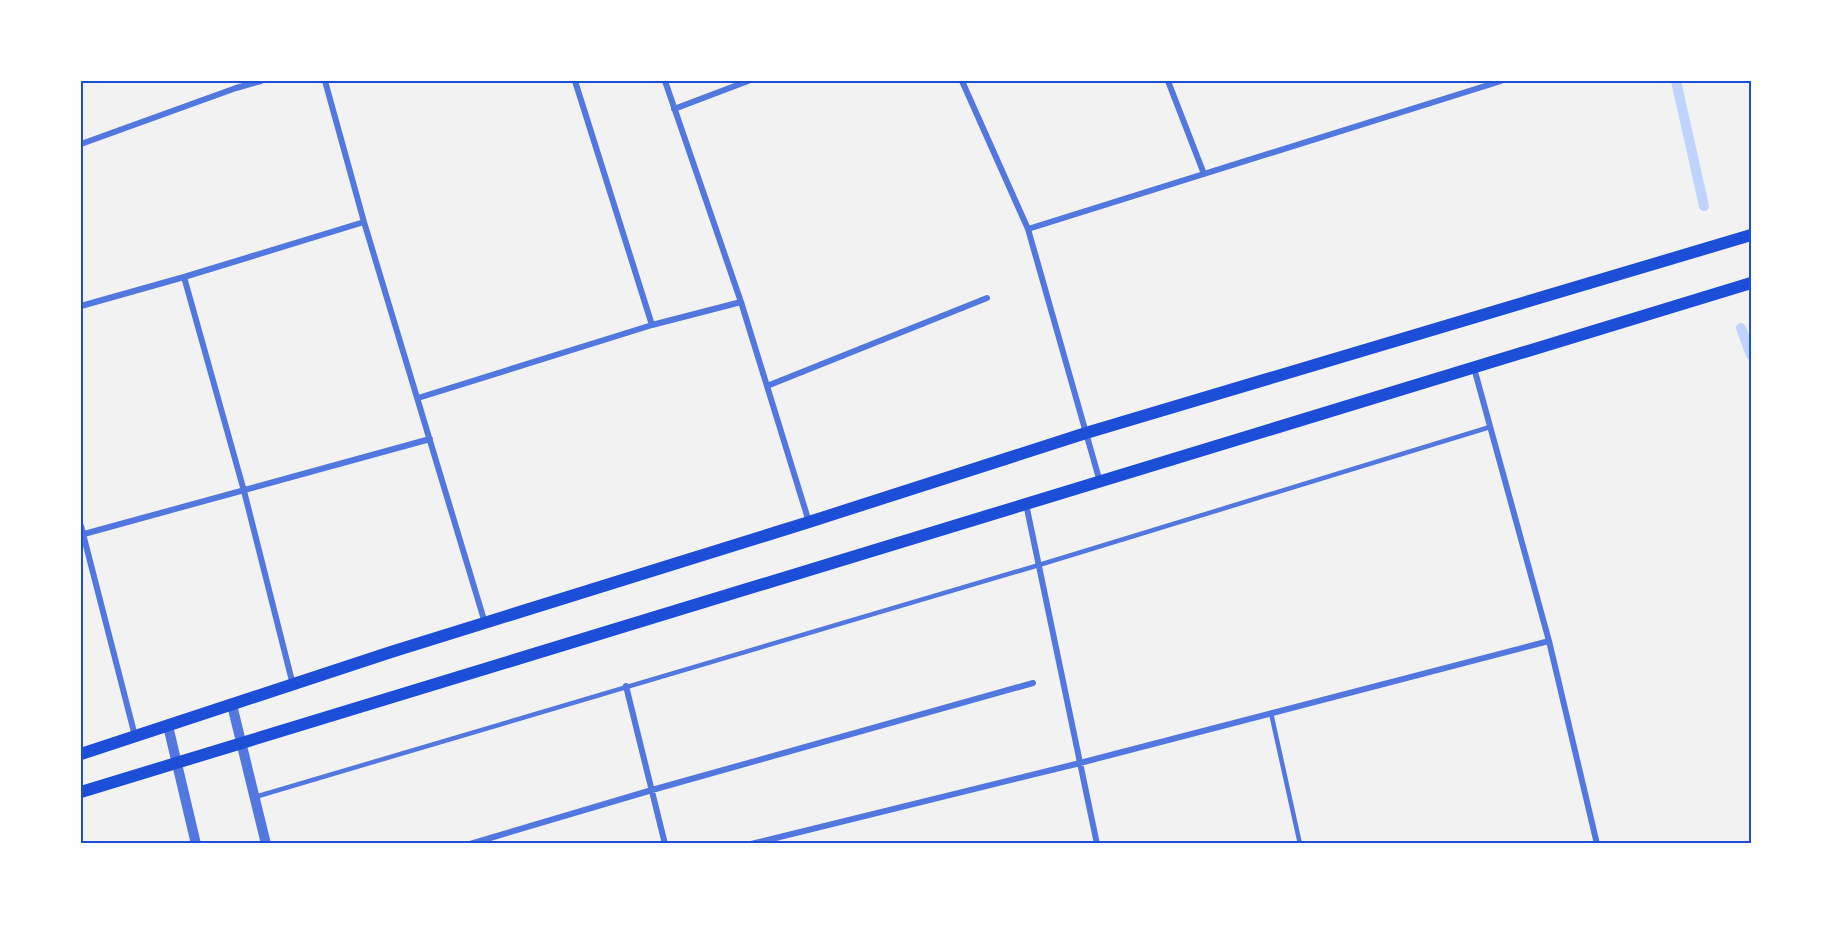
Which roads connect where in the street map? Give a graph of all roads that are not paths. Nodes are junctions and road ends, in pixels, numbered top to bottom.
1 (261, 81) edge
2 (325, 81) edge
3 (575, 81) edge
4 (665, 81) edge
5 (747, 81) edge
6 (962, 81) edge
7 (1168, 81) edge
8 (1501, 81) edge
9 (236, 84) edge
10 (674, 110) junction
11 (81, 144) edge
12 (1204, 174) junction
13 (363, 222) junction
14 (1028, 229) junction
15 (1751, 236) edge
16 (184, 277) junction
17 (1751, 283) edge
18 (987, 298) dead end
19 (741, 302) junction
20 (81, 306) edge
21 (652, 325) junction
22 (1474, 368) junction
23 (767, 386) junction
24 (418, 398) junction
25 (1490, 427) junction
26 (1086, 433) junction
27 (430, 439) junction
28 (1100, 482) junction
29 (244, 491) junction
30 (1026, 504) junction
31 (809, 522) junction
32 (81, 526) edge
33 (84, 534) junction
34 (1039, 565) junction
35 (485, 622) junction
36 (1549, 641) junction
37 (1033, 683) dead end
38 (293, 684) junction
39 (626, 686) junction
40 (232, 705) junction
41 (1271, 713) junction
42 (168, 726) junction
43 (135, 736) junction
44 (243, 743) junction
45 (81, 754) edge
46 (176, 763) junction
47 (1080, 763) junction
48 (652, 790) junction
49 (81, 792) edge
50 (255, 797) junction
51 (196, 844) edge
52 (266, 844) edge
53 (470, 844) edge
54 (664, 844) edge
55 (751, 844) edge
56 (1097, 844) edge
57 (1300, 844) edge
58 (1597, 844) edge

1 - 9 street
2 - 13 street
3 - 21 street
4 - 10 street
5 - 10 street
6 - 14 street
7 - 12 street
8 - 12 street
9 - 11 street
10 - 19 street
12 - 14 street
13 - 16 street
13 - 24 street
14 - 26 street
15 - 26 main road
16 - 20 street
16 - 29 street
17 - 22 main road
18 - 23 street
19 - 21 street
19 - 23 street
21 - 24 street
22 - 25 street
22 - 28 main road
23 - 31 street
24 - 27 street
25 - 34 lane
25 - 36 street
26 - 28 street
26 - 31 main road
27 - 29 street
27 - 35 street
28 - 30 main road
29 - 33 street
29 - 38 street
30 - 34 street
30 - 44 main road
31 - 35 main road
32 - 33 street
33 - 43 street
34 - 39 lane
34 - 47 street
35 - 38 main road
36 - 41 street
36 - 58 street
37 - 48 street
38 - 40 main road
39 - 48 street
39 - 50 lane
40 - 42 main road
40 - 44 street
41 - 47 street
41 - 57 lane
42 - 43 main road
42 - 46 street
43 - 45 main road
44 - 46 main road
44 - 50 street
46 - 49 main road
46 - 51 street
47 - 55 street
47 - 56 street
48 - 53 street
48 - 54 street
50 - 52 street

